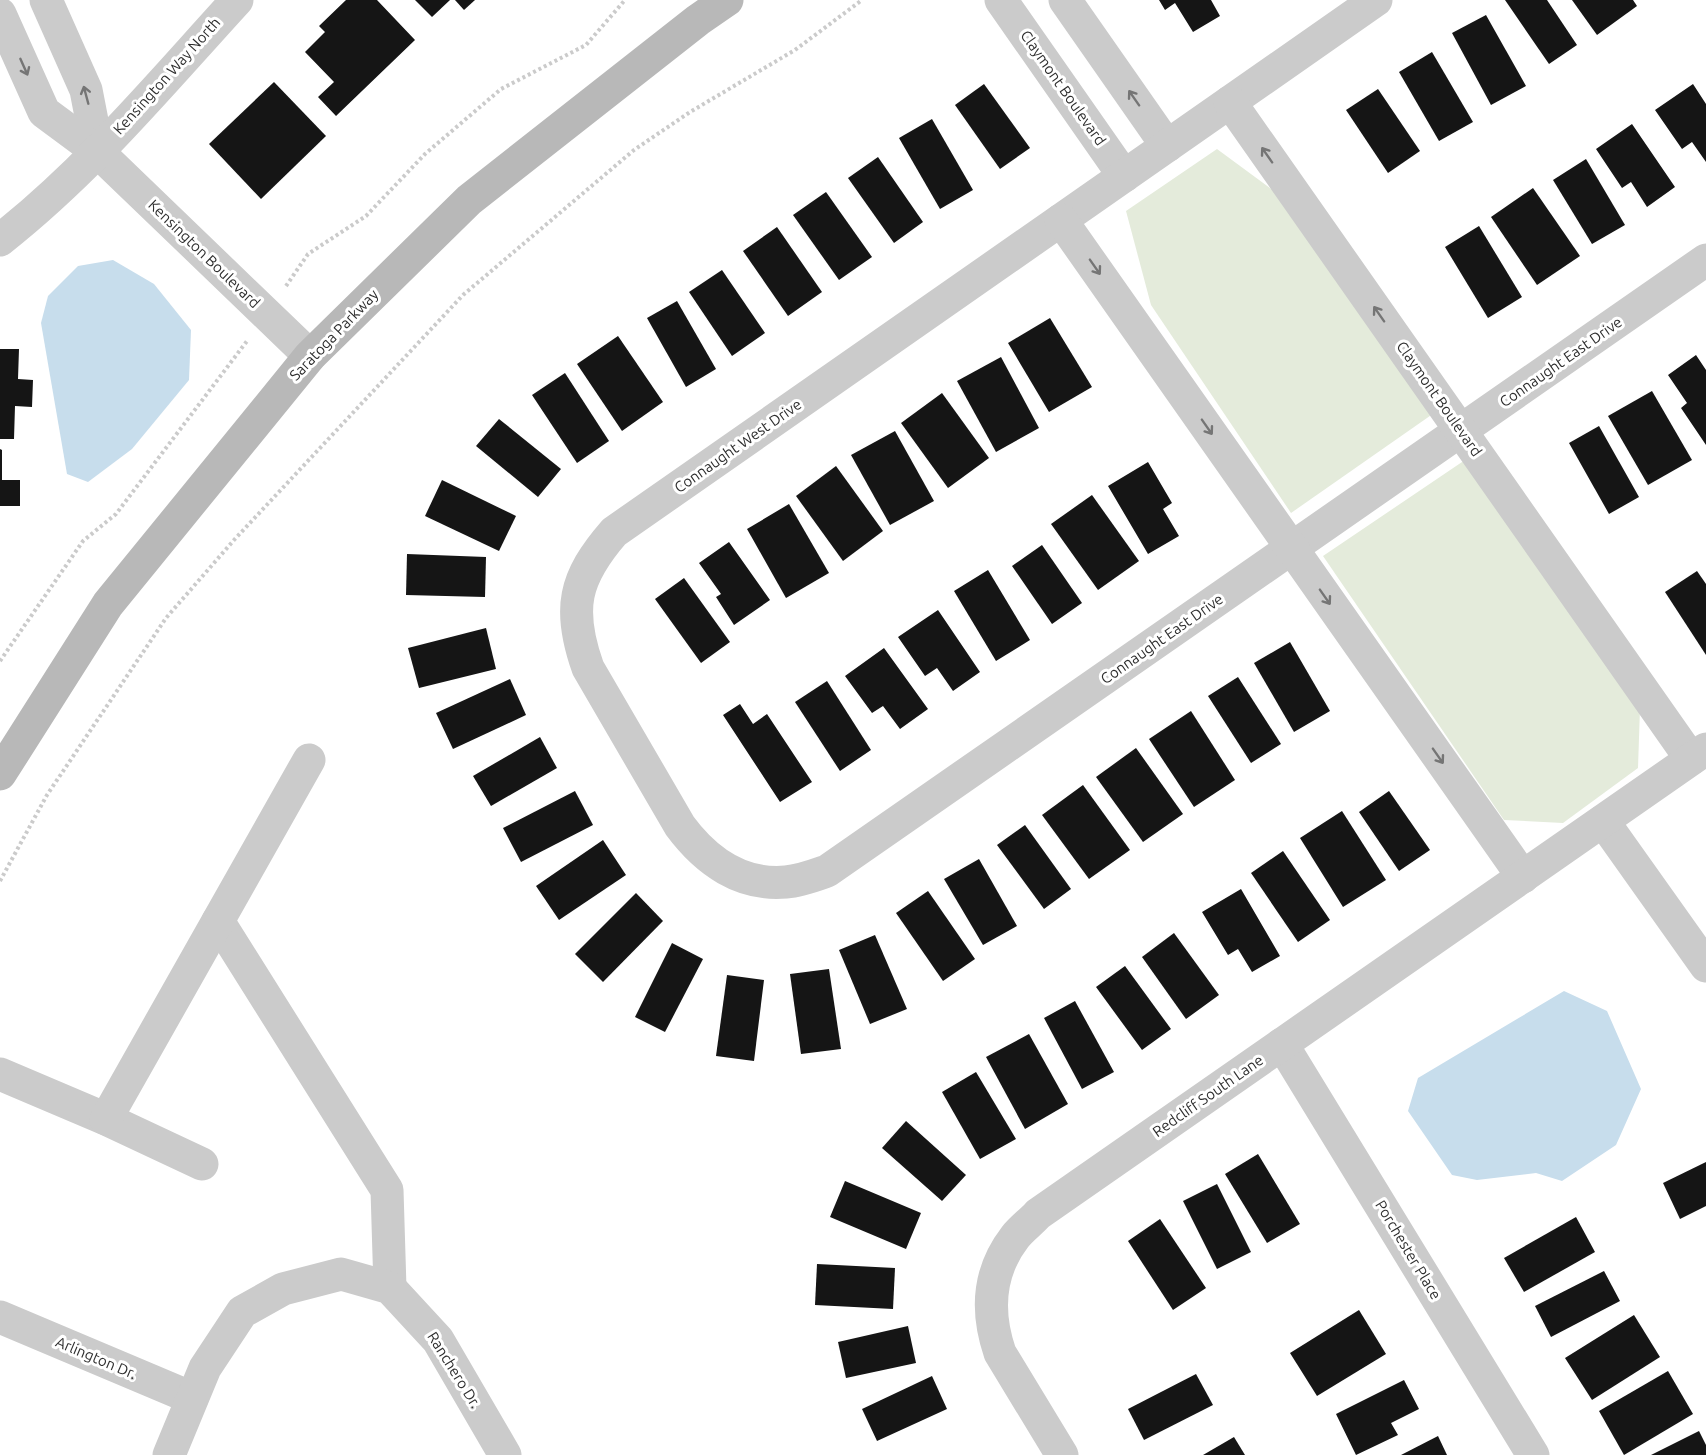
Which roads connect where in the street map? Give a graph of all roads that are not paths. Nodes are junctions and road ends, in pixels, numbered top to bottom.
1 (46, 0) edge
2 (237, 0) edge
3 (727, 0) edge
4 (1001, 0) edge
5 (1065, 0) edge
6 (1376, 0) edge
7 (0, 14) edge
8 (1230, 102) junction
9 (1167, 146) junction
10 (98, 152) junction
11 (1124, 176) junction
12 (1061, 220) junction
13 (0, 240) edge
14 (1706, 260) edge
15 (310, 356) junction
16 (1461, 431) junction
17 (1292, 549) junction
18 (636, 750) joint
19 (1699, 754) edge
20 (309, 760) dead end
21 (0, 774) edge
22 (1603, 820) junction
23 (1523, 877) junction
24 (218, 921) junction
25 (1706, 966) edge
26 (1282, 1044) junction
27 (0, 1074) edge
28 (106, 1119) junction
29 (202, 1164) dead end
30 (390, 1288) junction
31 (0, 1317) edge
32 (192, 1398) junction
33 (169, 1455) edge
34 (505, 1455) edge
35 (1062, 1455) edge
36 (1533, 1455) edge

10 -> 1 street
2 - 10 street, Kensington Way North
3 - 15 street, Saratoga Parkway
4 - 11 street, Claymont Boulevard
9 -> 5 street
6 - 8 street
7 -> 10 street, Kensington Boulevard
8 - 9 street
16 -> 8 street, Claymont Boulevard
9 - 11 street
10 - 13 street, Kensington Way North
10 - 15 street, Kensington Boulevard
11 - 12 street
12 -> 17 street
12 - 18 street, Connaught West Drive
14 - 16 street, Connaught East Drive
15 - 21 street, Saratoga Parkway
16 - 17 street, Connaught East Drive
16 - 19 street, Claymont Boulevard
17 - 18 street, Connaught East Drive
17 -> 23 street
19 - 22 street, Redcliff South Lane
20 - 24 street
22 - 23 street, Redcliff South Lane
22 - 25 street
23 - 26 street, Redcliff South Lane
24 - 28 street
24 - 30 street
26 - 35 street, Redcliff South Lane
26 - 36 street, Porchester Place
27 - 28 street
28 - 29 street
30 - 32 street
30 - 34 street, Ranchero Dr.
31 - 32 street, Arlington Dr.
32 - 33 street

